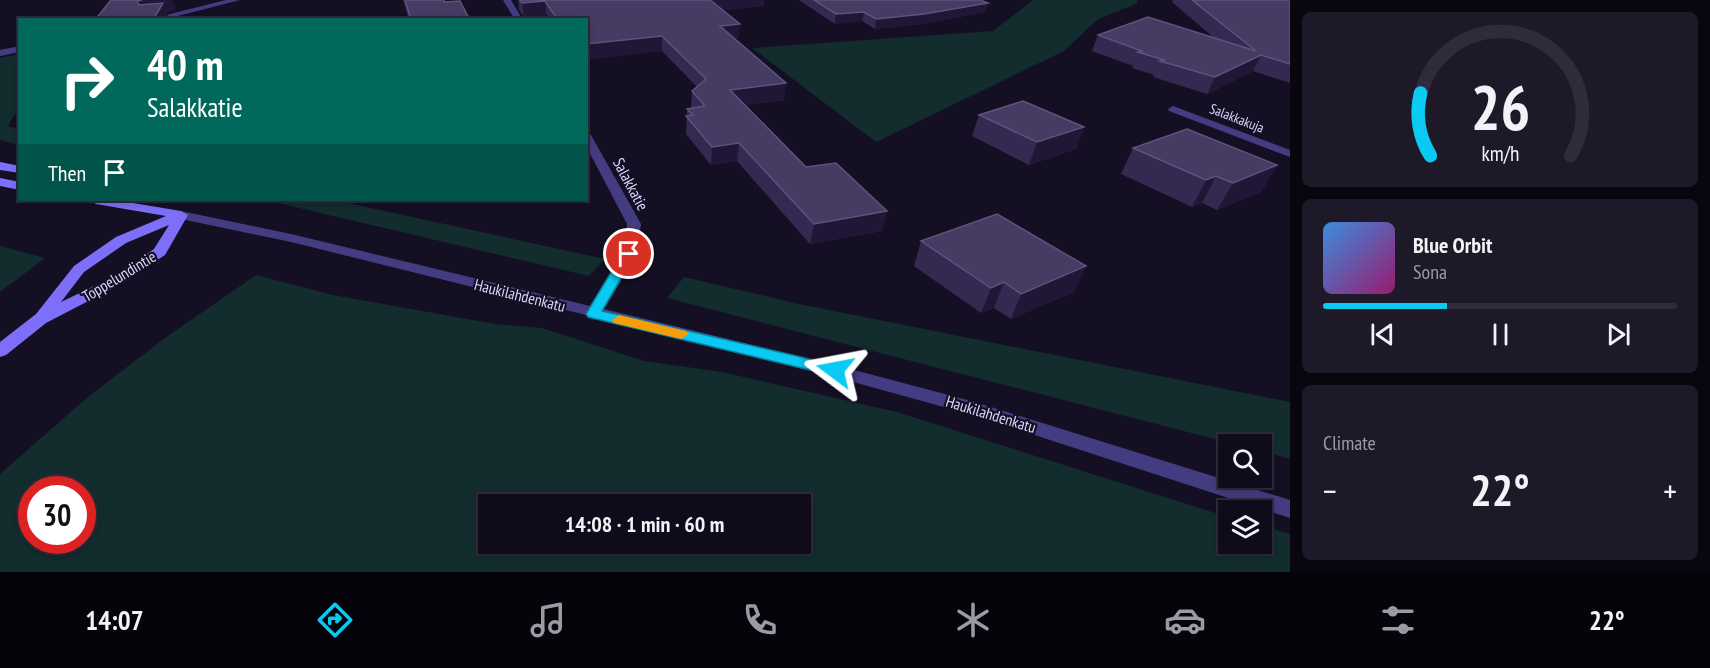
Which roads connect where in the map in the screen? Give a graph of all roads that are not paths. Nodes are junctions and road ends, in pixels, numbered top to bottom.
1 (236, 0) edge
2 (507, 0) edge
3 (159, 18) edge
4 (518, 18) edge
5 (18, 49) edge
6 (0, 53) edge
7 (1173, 109) dead end
8 (588, 139) edge
9 (1290, 154) edge
10 (0, 166) edge
11 (18, 170) edge
12 (0, 182) edge
13 (18, 186) edge
14 (103, 201) edge
15 (131, 201) edge
16 (162, 210) junction
17 (181, 214) junction
18 (593, 314) junction
19 (40, 319) junction
20 (0, 351) edge
21 (1290, 509) edge

1 - 3 street
2 - 4 street
5 - 6 street
7 - 9 street, Salakkakuja
8 - 18 street, Salakkatie
10 - 11 main road
12 - 13 main road
14 - 16 main road, Haukilahdenkatu
15 - 16 main road, Haukilahdenkatu
16 - 17 main road, Haukilahdenkatu
17 - 18 street, Haukilahdenkatu
17 - 19 main road, Toppelundintie
17 - 19 main road, Toppelundintie
18 - 21 street, Haukilahdenkatu
19 - 20 main road, Toppelundintie

